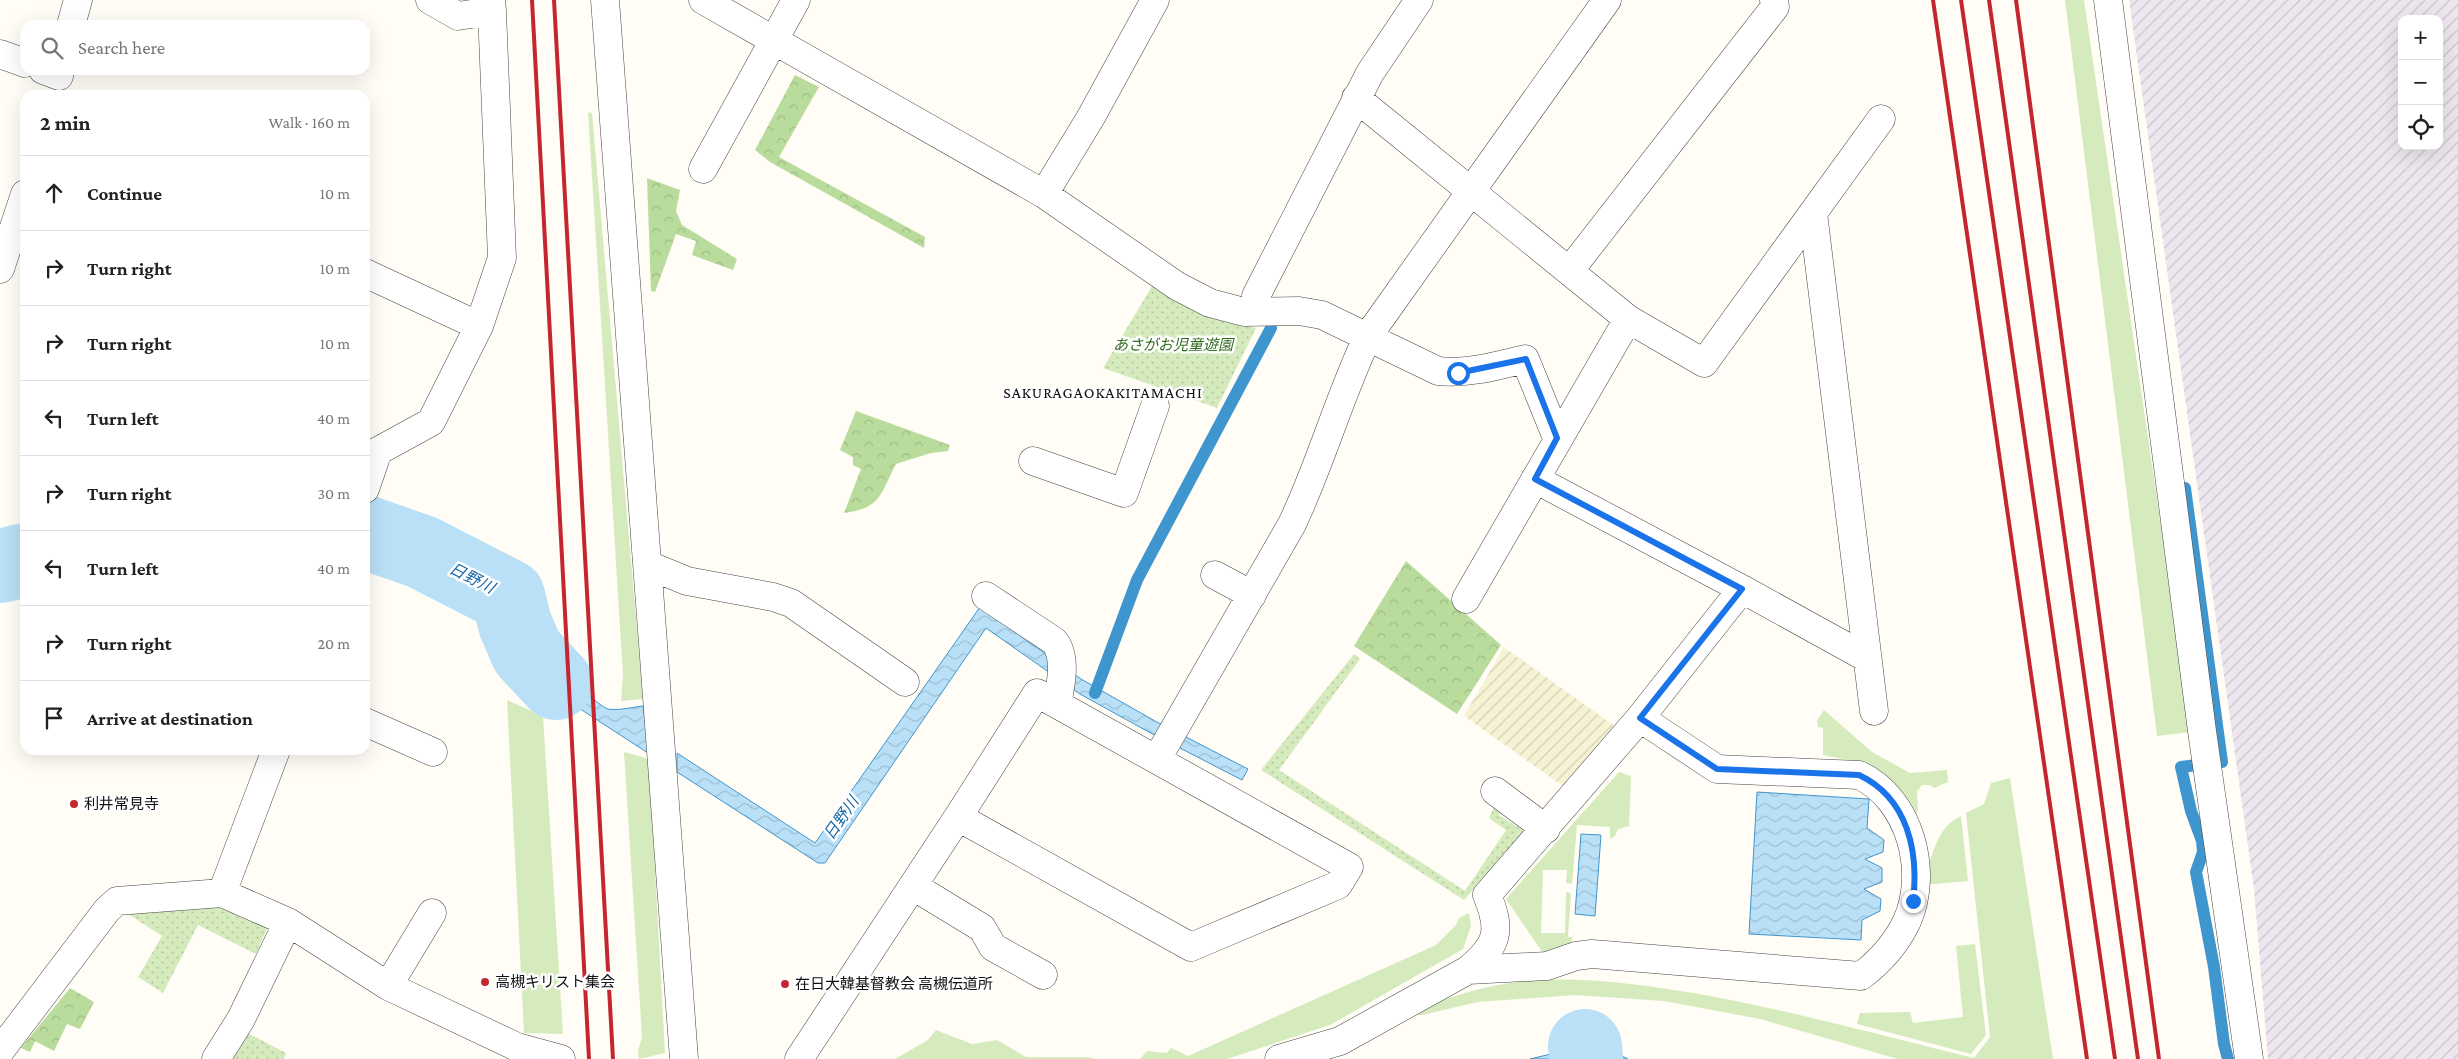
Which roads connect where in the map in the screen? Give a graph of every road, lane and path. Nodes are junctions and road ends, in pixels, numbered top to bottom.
1 (78, 0) edge
2 (430, 0) edge
3 (604, 0) edge
4 (703, 0) edge
5 (796, 0) edge
6 (1155, 0) edge
7 (1419, 0) edge
8 (1608, 0) edge
9 (1774, 0) edge
10 (2108, 0) edge
11 (491, 6) edge
12 (72, 20) edge
13 (775, 40) junction
14 (0, 54) edge
15 (20, 61) edge
16 (1356, 98) junction
17 (1881, 119) dead end
18 (703, 169) dead end
19 (1472, 192) junction
20 (1044, 194) junction
21 (20, 209) edge
22 (1814, 212) junction
23 (0, 269) edge
24 (1570, 270) junction
25 (370, 275) edge
26 (1256, 296) dead end
27 (1628, 320) junction
28 (479, 326) junction
29 (1368, 336) junction
30 (1155, 406) dead end
31 (1557, 438) junction
32 (372, 447) edge
33 (1033, 461) dead end
34 (1535, 479) junction
35 (648, 566) junction
36 (1215, 575) dead end
37 (1742, 589) junction
38 (1252, 595) junction
39 (986, 596) dead end
40 (1466, 599) dead end
41 (1867, 658) junction
42 (905, 682) dead end
43 (1059, 697) junction
44 (1874, 710) dead end
45 (1640, 718) junction
46 (370, 724) edge
47 (1166, 744) junction
48 (433, 752) dead end
49 (274, 755) edge
50 (1495, 791) dead end
51 (958, 817) junction
52 (1546, 829) junction
53 (913, 886) junction
54 (222, 892) junction
55 (432, 913) dead end
56 (288, 922) junction
57 (1468, 970) junction
58 (1043, 974) dead end
59 (388, 986) junction
60 (8, 1053) edge
61 (216, 1059) edge
62 (561, 1059) edge
63 (684, 1059) edge
64 (799, 1059) edge
65 (1279, 1059) edge
66 (2249, 1059) edge

1 - 12 street
2 - 11 street
3 - 35 street
4 - 13 street
5 - 13 street
6 - 20 street
7 - 16 street
8 - 19 street
9 - 24 street
10 - 66 street
11 - 28 street
13 - 18 street
13 - 20 street
14 - 15 street
16 - 19 street
16 - 26 street
17 - 22 street
19 - 24 street
19 - 29 street
20 - 29 street
21 - 23 street
22 - 27 street
22 - 41 street
24 - 27 street
25 - 28 street
27 - 31 street
28 - 32 street
29 - 31 street
29 - 38 street
30 - 33 street
31 - 34 street
34 - 37 street
34 - 40 street
35 - 42 street
35 - 63 street
36 - 38 street
37 - 41 street
37 - 45 street
38 - 47 street
39 - 43 street
41 - 44 street
43 - 47 street
43 - 51 street
45 - 52 street
45 - 57 street
46 - 48 street
47 - 51 street
49 - 54 street
50 - 52 street
51 - 53 street
52 - 57 street
53 - 58 street
53 - 64 street
54 - 56 street
54 - 60 street
55 - 59 street
56 - 59 street
56 - 61 street
57 - 65 street
59 - 62 street

